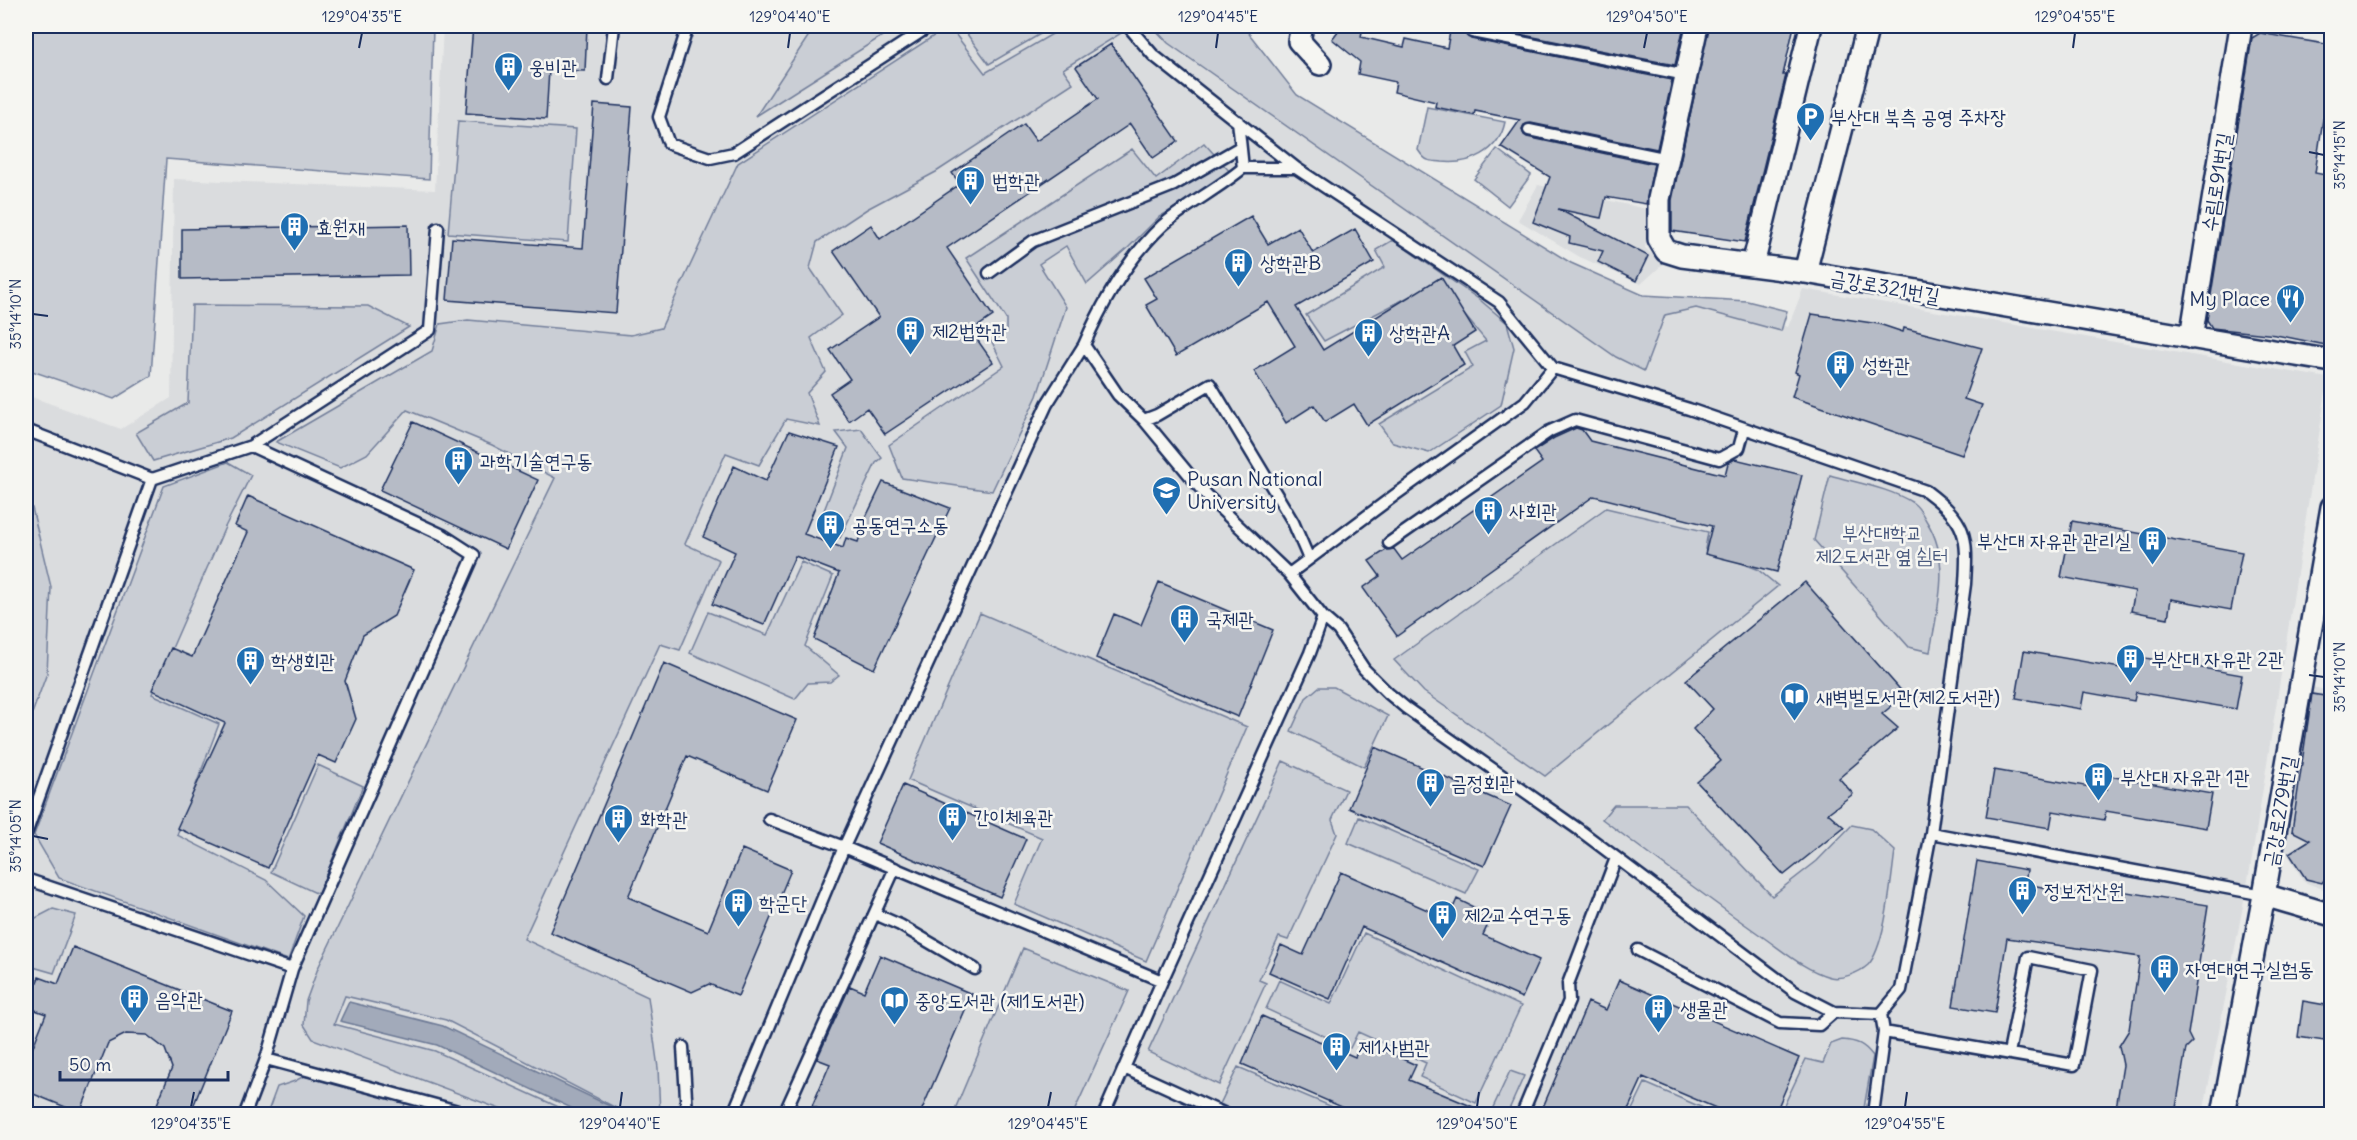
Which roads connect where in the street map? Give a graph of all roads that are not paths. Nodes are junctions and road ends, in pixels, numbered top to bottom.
1 (614, 26) edge
2 (688, 26) edge
3 (930, 26) edge
4 (1128, 26) edge
5 (1302, 26) edge
6 (1697, 26) edge
7 (1811, 26) edge
8 (1868, 26) edge
9 (2241, 26) edge
10 (1472, 32) dead end
11 (1320, 64) dead end
12 (1686, 75) junction
13 (608, 79) dead end
14 (1238, 121) junction
15 (1529, 130) dead end
16 (1240, 147) junction
17 (1668, 159) junction
18 (1243, 168) junction
19 (1296, 168) junction
20 (438, 228) dead end
21 (1753, 265) junction
22 (1805, 272) junction
23 (988, 273) dead end
24 (2191, 338) junction
25 (1084, 345) junction
26 (2331, 361) edge
27 (1553, 368) junction
28 (1144, 420) junction
29 (26, 430) edge
30 (1744, 430) junction
31 (251, 446) junction
32 (152, 479) junction
33 (2331, 507) edge
34 (1389, 543) dead end
35 (1309, 559) junction
36 (1289, 574) junction
37 (1323, 617) junction
38 (769, 819) dead end
39 (1930, 833) junction
40 (26, 834) edge
41 (844, 847) junction
42 (1616, 858) junction
43 (895, 868) junction
44 (26, 879) edge
45 (2264, 895) junction
46 (875, 914) junction
47 (2331, 915) edge
48 (1638, 950) dead end
49 (292, 969) junction
50 (975, 969) dead end
51 (1162, 981) junction
52 (1834, 1012) junction
53 (1881, 1014) junction
54 (1884, 1032) junction
55 (683, 1047) dead end
56 (2009, 1053) junction
57 (266, 1059) junction
58 (1124, 1068) junction
59 (245, 1114) edge
60 (469, 1114) edge
61 (687, 1114) edge
62 (733, 1114) edge
63 (784, 1114) edge
64 (1104, 1114) edge
65 (1226, 1114) edge
66 (1522, 1114) edge
67 (1873, 1114) edge
68 (2223, 1114) edge

1 - 13 lane
2 - 3 lane
4 - 14 lane
5 - 11 street
6 - 12 street, 금강로321번길
7 - 21 street
8 - 22 street
9 - 24 street, 수림로91번길
10 - 12 lane
12 - 17 street, 금강로321번길
14 - 16 lane
14 - 19 lane
15 - 17 lane
16 - 18 lane
16 - 23 lane
17 - 21 street, 금강로321번길
18 - 19 lane
18 - 25 lane
19 - 27 lane
20 - 31 lane
21 - 22 street, 금강로321번길
22 - 24 street, 금강로321번길
24 - 26 street, 금강로321번길
25 - 28 lane
25 - 41 lane
27 - 30 lane
27 - 35 lane
28 - 35 lane
28 - 36 lane
29 - 32 lane
30 - 34 lane
30 - 39 lane
31 - 32 lane
31 - 49 lane
32 - 40 lane
33 - 45 street, 금강로279번길
35 - 36 lane
36 - 37 lane
37 - 42 lane
37 - 51 lane
38 - 41 lane
39 - 45 lane
39 - 53 lane
41 - 43 lane
41 - 62 lane
42 - 52 lane
42 - 66 lane
43 - 46 lane
43 - 51 lane
44 - 49 lane
45 - 47 street
45 - 68 street, 금강로279번길
46 - 50 lane
46 - 63 lane
48 - 52 lane
49 - 57 lane
51 - 58 lane
52 - 53 lane
53 - 54 lane
54 - 56 lane
54 - 67 lane
55 - 61 lane
56 - 56 lane
57 - 59 lane
57 - 60 lane
58 - 64 lane
58 - 65 lane

